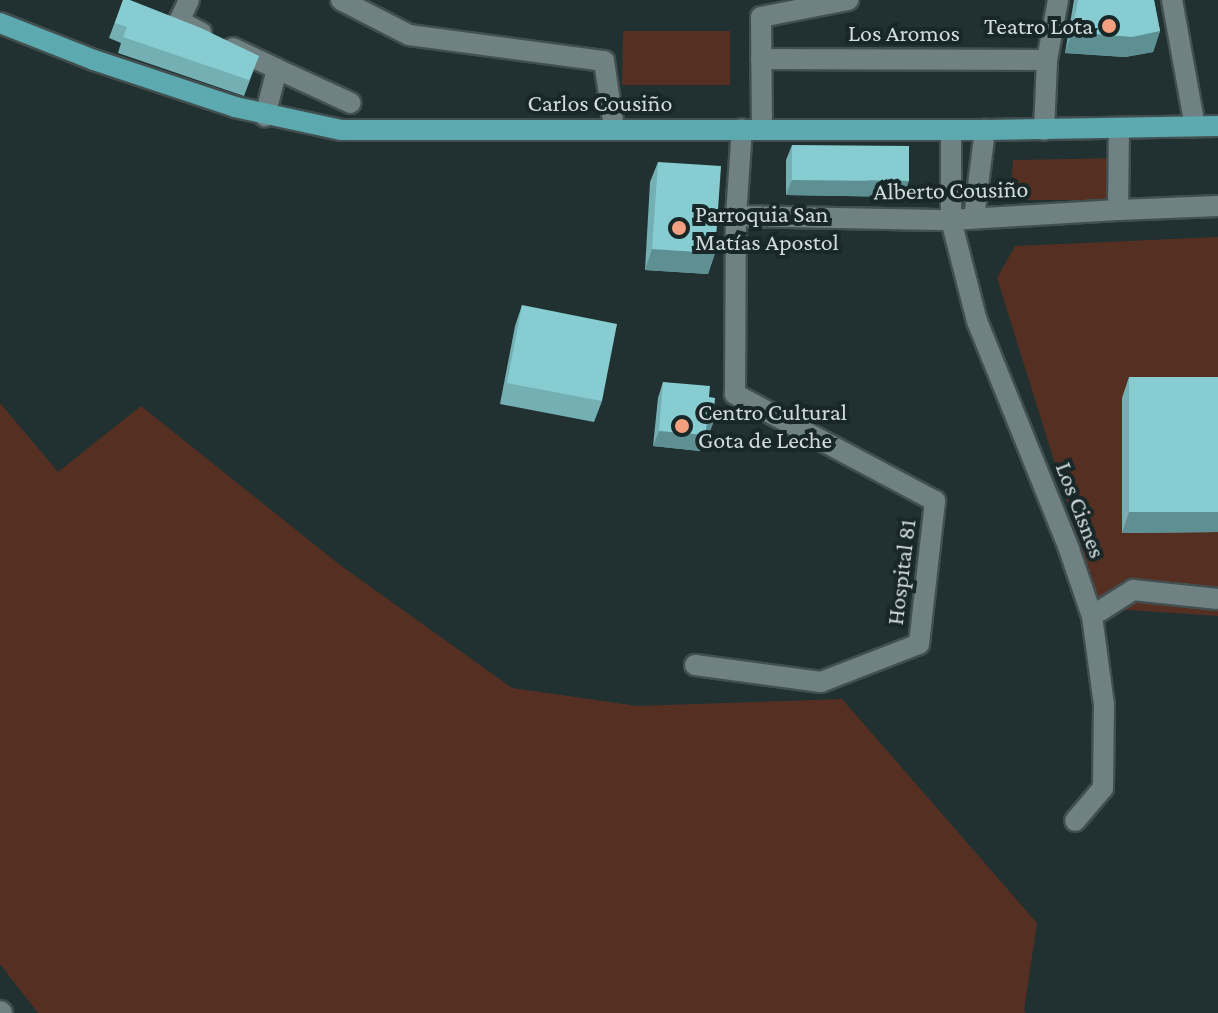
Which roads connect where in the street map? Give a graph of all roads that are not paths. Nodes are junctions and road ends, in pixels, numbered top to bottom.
1 (189, 0) edge
2 (341, 0) edge
3 (848, 0) edge
4 (1058, 0) edge
5 (1172, 0) edge
6 (0, 23) edge
7 (761, 59) junction
8 (1047, 60) junction
9 (277, 69) junction
10 (351, 103) dead end
11 (265, 116) junction
12 (1195, 126) junction
13 (1218, 126) edge
14 (614, 128) junction
15 (1119, 128) junction
16 (752, 130) junction
17 (951, 130) junction
18 (985, 130) junction
19 (1044, 130) junction
20 (1218, 206) edge
21 (1118, 210) junction
22 (736, 216) junction
23 (974, 218) junction
24 (951, 220) junction
25 (1218, 599) edge
26 (1092, 616) junction
27 (695, 665) dead end
28 (1075, 821) dead end

1 - 9 street
2 - 14 street
3 - 7 street
4 - 8 street
5 - 12 street
6 - 11 main road, Carlos Cousiño
7 - 8 street, Los Aromos
7 - 16 street
8 - 19 street
9 - 10 street
9 - 11 street
11 - 14 main road, Carlos Cousiño
12 - 13 main road, Carlos Cousiño
12 - 15 main road, Carlos Cousiño
14 - 16 main road, Carlos Cousiño
15 - 19 main road, Carlos Cousiño
15 - 21 street
16 - 17 main road, Carlos Cousiño
16 - 22 street
17 - 18 main road, Carlos Cousiño
17 - 24 street, Los Cisnes
18 - 19 main road, Carlos Cousiño
18 - 23 street
20 - 21 street, Alberto Cousiño
21 - 23 street, Alberto Cousiño
22 - 24 street, Alberto Cousiño
22 - 27 street, Hospital 81
23 - 24 street, Alberto Cousiño
24 - 26 street, Los Cisnes
25 - 26 street
26 - 28 street, Los Cisnes

